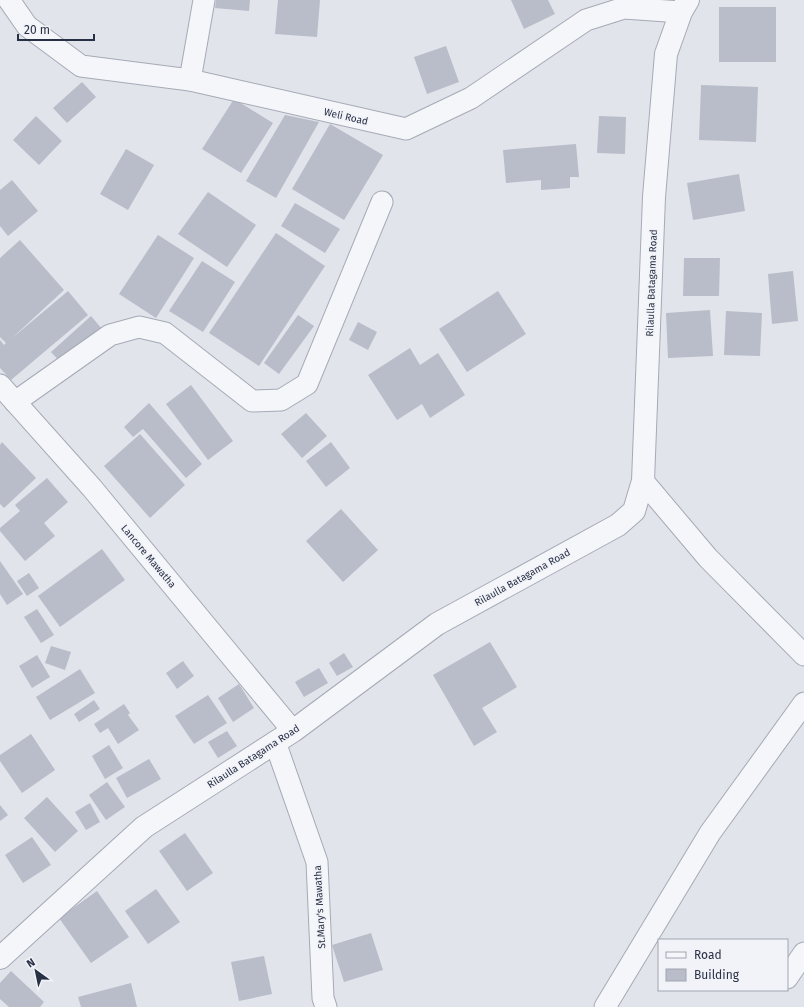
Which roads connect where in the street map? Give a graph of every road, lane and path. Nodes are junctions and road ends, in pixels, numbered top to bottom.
1 (9, 0) edge
2 (204, 0) edge
3 (685, 6) edge
4 (190, 80) junction
5 (382, 202) dead end
6 (0, 385) edge
7 (15, 402) junction
8 (643, 481) junction
9 (804, 654) edge
10 (804, 703) edge
11 (293, 731) junction
12 (275, 742) junction
13 (804, 953) edge
14 (0, 958) edge
15 (788, 977) edge
16 (326, 1007) edge
17 (605, 1007) edge

1 - 4 street, Weli Road
2 - 4 street
3 - 4 street, Weli Road
3 - 8 street, Rilaulla Batagama Road
5 - 7 street
6 - 7 street, Lancore Mawatha
7 - 11 street, Lancore Mawatha
8 - 9 street
8 - 11 street, Rilaulla Batagama Road
10 - 17 street
11 - 12 street, Rilaulla Batagama Road
12 - 14 street, Rilaulla Batagama Road
12 - 16 street, St.Mary's Mawatha
13 - 15 street

